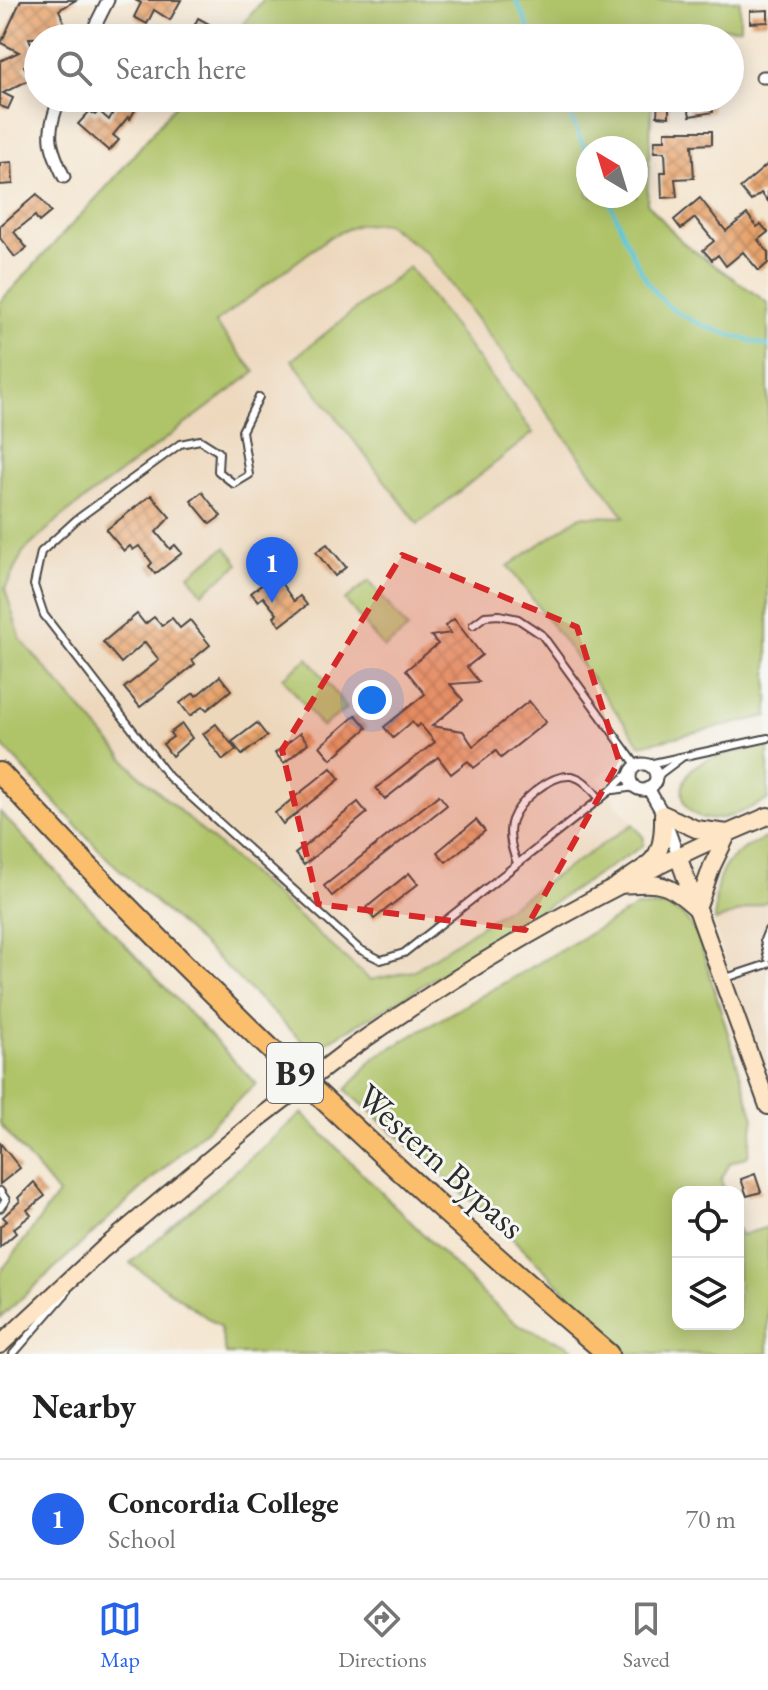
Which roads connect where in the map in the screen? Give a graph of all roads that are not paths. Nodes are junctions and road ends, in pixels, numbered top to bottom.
1 (108, 0) edge
2 (96, 24) edge
3 (54, 112) edge
4 (64, 177) dead end
5 (259, 397) dead end
6 (473, 625) dead end
7 (768, 738) edge
8 (684, 756) junction
9 (637, 767) junction
10 (0, 773) edge
11 (646, 786) junction
12 (610, 791) junction
13 (600, 799) junction
14 (663, 814) junction
15 (768, 816) edge
16 (728, 833) junction
17 (678, 856) junction
18 (517, 863) junction
19 (618, 885) junction
20 (697, 909) junction
21 (768, 930) edge
22 (768, 961) edge
23 (723, 979) junction
24 (768, 1106) edge
25 (0, 1191) edge
26 (0, 1208) edge
27 (103, 1249) junction
28 (0, 1345) edge
29 (13, 1354) edge
30 (608, 1354) edge

1 - 2 street
3 - 4 street
5 - 18 lane
6 - 9 lane
7 - 8 lane
8 - 9 lane
8 - 11 lane
9 - 11 street
9 - 11 street
9 - 12 lane
10 - 30 highway, Western Bypass / B9
11 - 12 lane
11 - 14 street
12 - 13 lane
13 - 18 lane
13 - 18 lane
14 - 16 main road
14 - 17 street
14 - 19 main road
15 - 16 main road
16 - 17 main road
16 - 20 main road
17 - 19 main road
17 - 20 main road
19 - 20 main road
19 - 27 main road, bridge
20 - 23 main road
21 - 22 lane
22 - 23 lane
23 - 24 main road
25 - 26 lane
27 - 28 main road
27 - 29 lane

